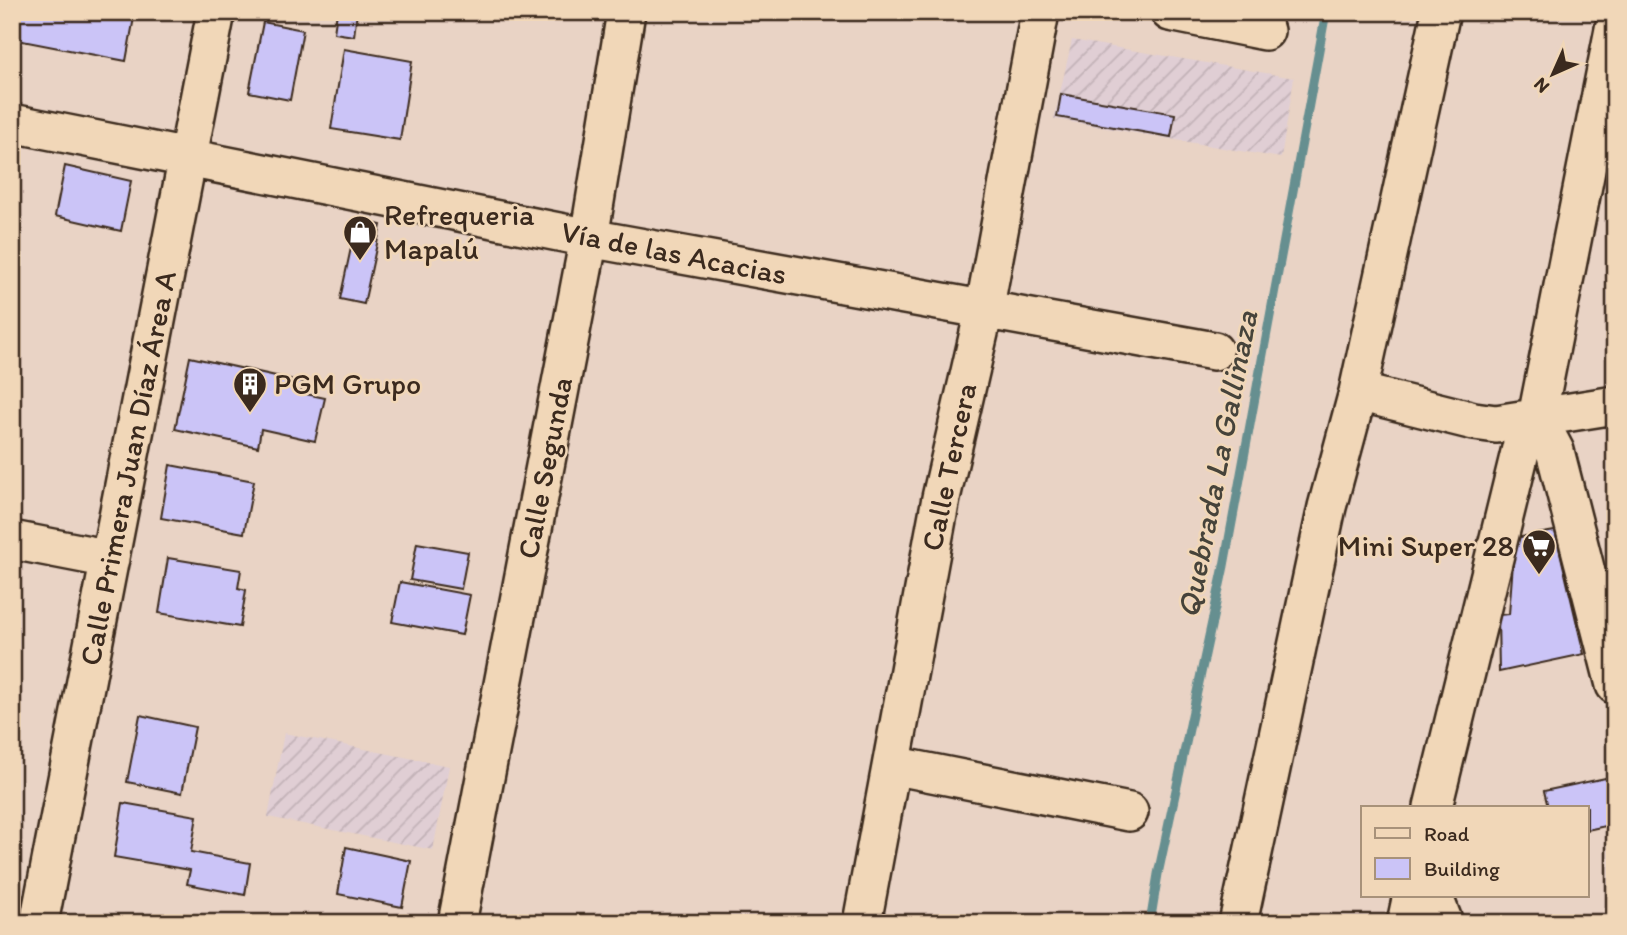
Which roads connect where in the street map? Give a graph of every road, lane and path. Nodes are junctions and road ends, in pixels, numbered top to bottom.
1 (216, 12) edge
2 (626, 12) edge
3 (1040, 12) edge
4 (1170, 12) edge
5 (1441, 12) edge
6 (1615, 24) edge
7 (1265, 31) dead end
8 (12, 123) edge
9 (189, 158) junction
10 (589, 238) junction
11 (984, 311) junction
12 (1214, 351) dead end
13 (1358, 392) junction
14 (1615, 405) edge
15 (1537, 417) junction
16 (12, 540) edge
17 (110, 559) junction
18 (1615, 685) edge
19 (892, 765) junction
20 (1433, 806) edge
21 (1129, 812) dead end
22 (1412, 897) edge
23 (1434, 897) edge
24 (40, 923) edge
25 (457, 923) edge
26 (862, 923) edge
27 (1238, 923) edge
28 (1406, 923) edge
29 (1444, 923) edge

1 - 9 street, Calle Primera Juan Díaz Área A
2 - 10 street, Calle Segunda
3 - 11 street, Calle Tercera
4 - 7 street
5 - 13 street
6 - 15 street
8 - 9 street, Vía de las Acacias
9 - 10 street, Vía de las Acacias
9 - 17 street, Calle Primera Juan Díaz Área A
10 - 11 street, Vía de las Acacias
10 - 25 street, Calle Segunda
11 - 12 street, Vía de las Acacias
11 - 19 street, Calle Tercera
13 - 15 street
13 - 27 street
14 - 15 street
15 - 18 street
15 - 20 street
16 - 17 street
17 - 24 street, Calle Primera Juan Díaz Área A
19 - 21 street
19 - 26 street, Calle Tercera
22 - 28 street
23 - 29 street

